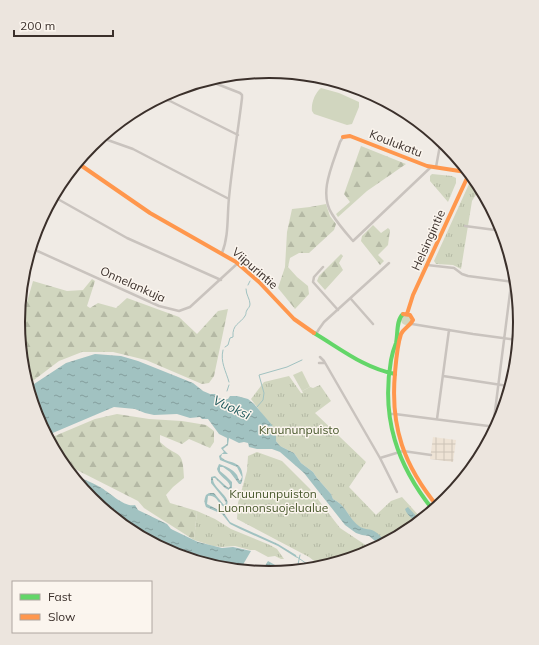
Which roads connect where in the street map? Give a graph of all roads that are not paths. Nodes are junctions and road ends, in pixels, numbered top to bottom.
1 (218, 84) edge
2 (170, 101) edge
3 (238, 135) junction
4 (343, 137) joint
5 (107, 140) edge
6 (439, 147) edge
7 (82, 166) edge
8 (434, 167) junction
9 (461, 171) edge
10 (467, 179) edge
11 (58, 199) edge
12 (228, 199) junction
13 (465, 226) dead end
14 (495, 230) edge
15 (36, 250) edge
16 (222, 253) junction
17 (389, 263) dead end
18 (238, 264) junction
19 (427, 265) junction
20 (323, 267) dead end
21 (221, 280) junction
22 (510, 282) edge
23 (511, 287) edge
24 (350, 299) junction
25 (338, 310) junction
26 (406, 314) junction
27 (399, 323) junction
28 (373, 324) dead end
29 (412, 324) junction
30 (406, 328) junction
31 (449, 330) junction
32 (316, 334) junction
33 (503, 338) junction
34 (513, 339) edge
35 (320, 357) dead end
36 (319, 363) dead end
37 (325, 363) junction
38 (389, 374) junction
39 (395, 374) junction
40 (442, 376) junction
41 (498, 384) junction
42 (506, 386) edge
43 (389, 414) junction
44 (395, 414) junction
45 (495, 416) edge
46 (436, 419) junction
47 (491, 427) edge
48 (401, 452) junction
49 (431, 455) dead end
50 (380, 458) junction
51 (397, 492) dead end
52 (434, 503) edge
53 (430, 506) edge

1 - 3 street
2 - 3 street
3 - 12 street
4 - 8 main road, Koulukatu
4 - 8 street
5 - 12 street
6 - 8 street
7 - 16 main road, Viipurintie
8 - 9 main road, Koulukatu
10 - 19 main road, Helsingintie
11 - 21 street
12 - 16 street
13 - 14 street
15 - 21 street, Onnelankuja
16 - 18 main road, Viipurintie
17 - 24 street
18 - 21 street, Onnelankuja
18 - 32 main road, Viipurintie
19 - 22 street
19 - 26 main road, Helsingintie
20 - 25 street
23 - 33 street
24 - 25 street
24 - 28 street
25 - 32 street
26 - 27 main road
26 - 29 main road
27 - 30 main road
27 - 38 main road
29 - 30 main road
29 - 31 street
30 - 39 main road
31 - 33 street
31 - 40 street
32 - 38 main road, Viipurintie
33 - 34 street
33 - 41 street
35 - 37 street
36 - 37 street
37 - 50 street
38 - 39 main road, Viipurintie
38 - 43 main road
39 - 44 main road
40 - 41 street
40 - 46 street
41 - 42 street
41 - 45 street
43 - 44 street
43 - 48 main road
44 - 46 street
44 - 48 main road
46 - 47 street
48 - 49 street
48 - 50 street
48 - 52 main road
48 - 53 main road
50 - 51 street

